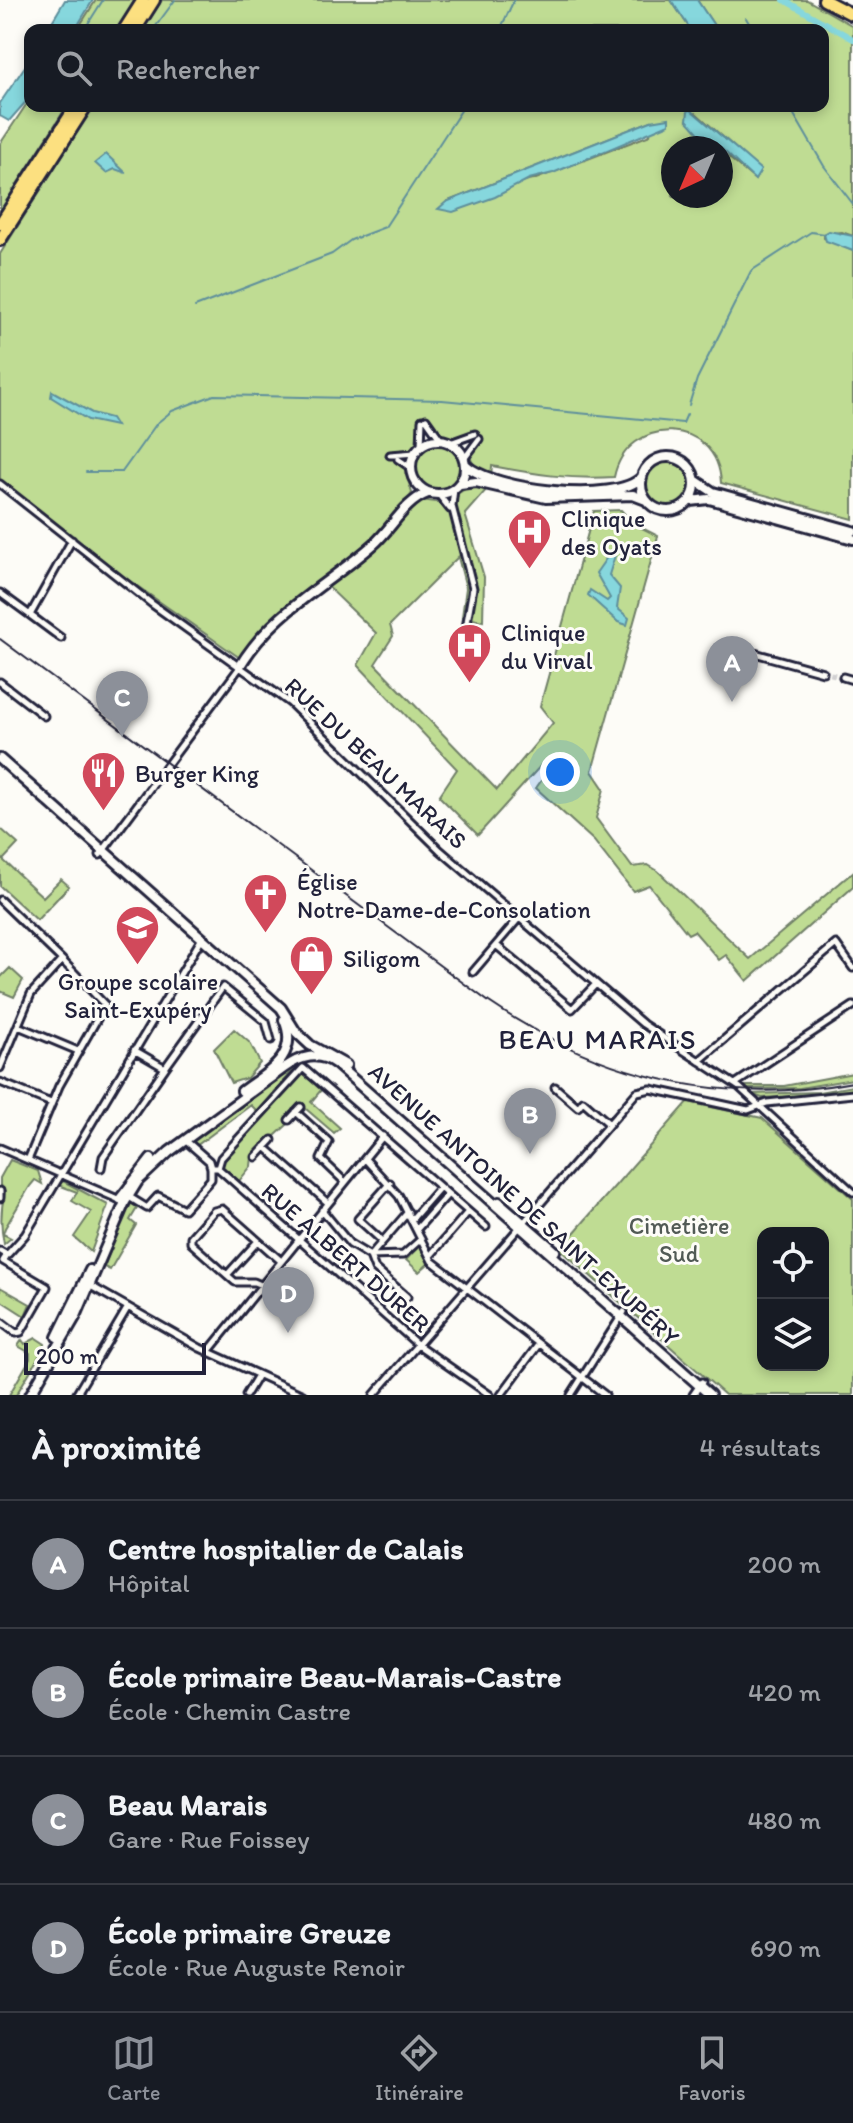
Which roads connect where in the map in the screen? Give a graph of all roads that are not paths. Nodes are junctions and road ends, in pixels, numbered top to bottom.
1 (143, 0) edge
2 (154, 0) edge
3 (824, 0) edge
4 (832, 0) edge
5 (853, 14) edge
6 (128, 24) edge
7 (139, 24) edge
8 (72, 112) edge
9 (82, 112) edge
10 (0, 224) edge
11 (0, 240) edge
12 (446, 441) junction
13 (418, 450) junction
14 (465, 462) junction
15 (411, 468) junction
16 (642, 477) junction
17 (414, 479) junction
18 (695, 480) junction
19 (0, 484) edge
20 (457, 487) junction
21 (428, 493) junction
22 (439, 495) junction
23 (646, 500) junction
24 (689, 501) junction
25 (404, 511) junction
26 (455, 521) junction
27 (853, 531) edge
28 (853, 539) edge
29 (72, 540) junction
30 (0, 593) edge
31 (30, 615) junction
32 (61, 638) dead end
33 (464, 639) dead end
34 (751, 652) tunnel mouth
35 (240, 666) junction
36 (823, 672) tunnel mouth
37 (843, 677) tunnel mouth
38 (853, 680) edge
39 (0, 682) edge
40 (44, 716) dead end
41 (0, 759) edge
42 (0, 766) edge
43 (101, 852) junction
44 (0, 900) edge
45 (519, 918) junction
46 (201, 940) junction
47 (496, 945) junction
48 (62, 960) junction
49 (853, 968) edge
50 (473, 972) dead end
51 (596, 984) junction
52 (853, 1006) edge
53 (18, 1026) junction
54 (299, 1035) junction
55 (271, 1040) dead end
56 (289, 1040) junction
57 (310, 1045) junction
58 (134, 1050) junction
59 (78, 1051) junction
60 (287, 1051) junction
61 (301, 1058) junction
62 (699, 1061) junction
63 (0, 1068) edge
64 (165, 1068) junction
65 (0, 1082) edge
66 (735, 1084) junction
67 (555, 1087) dead end
68 (853, 1094) edge
69 (51, 1104) junction
70 (757, 1106) junction
71 (301, 1107) dead end
72 (296, 1112) junction
73 (289, 1120) dead end
74 (608, 1123) junction
75 (383, 1136) junction
76 (185, 1140) junction
77 (272, 1140) dead end
78 (265, 1147) junction
79 (0, 1148) edge
80 (256, 1157) dead end
81 (365, 1159) junction
82 (28, 1160) junction
83 (101, 1168) dead end
84 (215, 1168) junction
85 (60, 1174) junction
86 (345, 1182) junction
87 (390, 1183) junction
88 (440, 1187) junction
89 (0, 1191) edge
90 (853, 1192) edge
91 (448, 1194) junction
92 (0, 1198) edge
93 (124, 1198) junction
94 (328, 1203) junction
95 (322, 1210) junction
96 (408, 1212) junction
97 (468, 1212) junction
98 (412, 1219) junction
99 (520, 1225) junction
100 (486, 1227) dead end
101 (417, 1229) junction
102 (421, 1239) junction
103 (298, 1240) junction
104 (258, 1241) junction
105 (382, 1241) junction
106 (0, 1251) edge
107 (7, 1255) junction
108 (370, 1256) junction
109 (430, 1256) junction
110 (281, 1261) junction
111 (227, 1275) junction
112 (87, 1284) junction
113 (261, 1285) junction
114 (465, 1289) junction
115 (407, 1297) dead end
116 (128, 1307) junction
117 (623, 1314) junction
118 (0, 1321) edge
119 (418, 1345) junction
120 (538, 1345) junction
121 (208, 1352) junction
122 (258, 1375) junction
123 (582, 1378) junction
124 (701, 1383) junction
125 (27, 1395) edge
126 (76, 1395) edge
127 (246, 1395) edge
128 (303, 1395) edge
129 (374, 1395) edge
130 (490, 1395) edge
131 (501, 1395) edge
132 (571, 1395) edge
133 (605, 1395) edge
134 (693, 1395) edge
135 (710, 1395) edge
136 (717, 1395) edge

1 - 6 highway
2 - 7 highway
3 - 5 highway
4 - 5 highway
8 - 10 highway
9 - 11 highway
12 - 13 street
12 - 13 street
12 - 14 street
12 - 14 street
13 - 15 street
13 - 15 street
14 - 16 street
14 - 20 street
15 - 17 street
16 - 18 street
16 - 23 street
17 - 21 street
17 - 25 street
18 - 24 street
18 - 27 street
19 - 29 street, RUE DU BEAU MARAIS
20 - 22 street
20 - 23 street
20 - 26 street
21 - 22 street
21 - 25 street
22 - 26 street
23 - 24 street
24 - 28 street
25 - 35 street
26 - 33 street
29 - 31 street
29 - 35 street, RUE DU BEAU MARAIS
30 - 31 street
31 - 32 street
34 - 36 street
35 - 43 street
35 - 45 street, RUE DU BEAU MARAIS
37 - 38 street
39 - 40 street
41 - 43 street
42 - 43 street
43 - 46 street
44 - 48 street
45 - 47 street
45 - 51 street, RUE DU BEAU MARAIS
46 - 54 street
46 - 56 street
46 - 58 street
47 - 50 street
47 - 51 street
48 - 53 street
48 - 59 street
49 - 62 street
51 - 62 street, RUE DU BEAU MARAIS
52 - 66 street
53 - 59 street
53 - 63 street
54 - 56 street
54 - 57 street, AVENUE ANTOINE DE SAINT-EXUPÉRY
55 - 64 street
56 - 60 street
57 - 61 street
57 - 99 street, AVENUE ANTOINE DE SAINT-EXUPÉRY
58 - 64 street
58 - 85 street
59 - 69 street
60 - 61 street, AVENUE ANTOINE DE SAINT-EXUPÉRY
60 - 93 street
61 - 76 street
61 - 99 street, AVENUE ANTOINE DE SAINT-EXUPÉRY
62 - 66 street, RUE DU BEAU MARAIS
64 - 83 street
65 - 69 street
66 - 70 street, RUE DU BEAU MARAIS
67 - 74 street
68 - 70 street
69 - 82 street
70 - 74 street
70 - 90 street, RUE DU BEAU MARAIS
71 - 72 street
72 - 73 street
72 - 86 street
74 - 99 street
75 - 81 street
75 - 84 street
75 - 88 street
76 - 84 street, RUE ALBERT DURER
76 - 93 street
77 - 78 street
78 - 80 street
78 - 94 street
79 - 82 street
81 - 86 street
81 - 87 street
82 - 85 street
84 - 93 street
84 - 103 street, RUE ALBERT DURER
85 - 93 street
85 - 107 street
86 - 94 street
87 - 96 street
87 - 105 street
88 - 91 street
88 - 98 street
89 - 92 street
91 - 97 street
91 - 101 street
93 - 112 street
94 - 95 street
95 - 103 street
95 - 108 street
96 - 98 street
96 - 105 street
97 - 100 street
97 - 109 street
98 - 101 street
99 - 114 street
99 - 117 street, AVENUE ANTOINE DE SAINT-EXUPÉRY
101 - 102 street
102 - 108 street
102 - 109 street
103 - 110 street
103 - 119 street, RUE ALBERT DURER
104 - 110 street
104 - 111 street
104 - 111 street
105 - 108 street
106 - 107 street
107 - 118 street
108 - 115 street
109 - 114 street
110 - 113 street
111 - 113 street
112 - 116 street
112 - 125 street
113 - 121 street
114 - 119 street
114 - 120 street
116 - 121 street
116 - 126 street
117 - 123 street
117 - 124 street, AVENUE ANTOINE DE SAINT-EXUPÉRY
119 - 129 street
119 - 130 street, RUE ALBERT DURER
120 - 123 street
120 - 131 street
121 - 122 street
122 - 127 street
122 - 128 street
123 - 132 street
123 - 133 street
124 - 134 street
124 - 135 street, AVENUE ANTOINE DE SAINT-EXUPÉRY
124 - 136 street, AVENUE ANTOINE DE SAINT-EXUPÉRY

